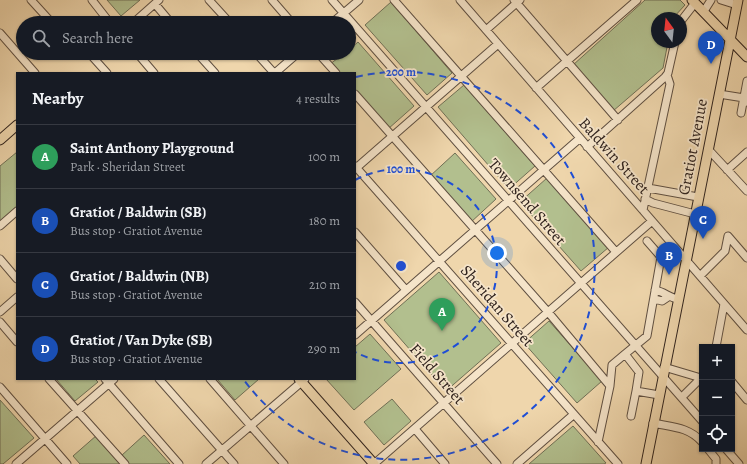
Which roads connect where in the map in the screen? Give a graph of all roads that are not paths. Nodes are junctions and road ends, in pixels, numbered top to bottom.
1 (31, 0) edge
2 (92, 0) edge
3 (209, 0) edge
4 (272, 0) edge
5 (332, 0) edge
6 (358, 0) edge
7 (396, 0) edge
8 (460, 0) edge
9 (637, 0) edge
10 (711, 0) edge
11 (721, 0) edge
12 (517, 1) edge
13 (157, 2) edge
14 (694, 2) edge
15 (737, 3) edge
16 (704, 11) junction
17 (687, 12) edge
18 (343, 13) junction
19 (46, 16) edge
20 (105, 16) edge
21 (141, 16) edge
22 (166, 16) edge
23 (224, 16) edge
24 (286, 16) edge
25 (340, 16) edge
26 (346, 16) edge
27 (356, 28) edge
28 (486, 30) junction
29 (0, 33) edge
30 (730, 39) junction
31 (498, 44) junction
32 (674, 48) edge
33 (16, 51) edge
34 (747, 57) edge
35 (24, 60) edge
36 (95, 60) edge
37 (142, 60) edge
38 (203, 60) edge
39 (263, 60) edge
40 (290, 60) edge
41 (324, 60) edge
42 (566, 62) junction
43 (34, 72) edge
44 (105, 72) edge
45 (153, 72) edge
46 (214, 72) edge
47 (274, 72) edge
48 (276, 72) edge
49 (335, 72) edge
50 (667, 75) junction
51 (461, 77) junction
52 (747, 85) edge
53 (536, 88) junction
54 (719, 94) junction
55 (356, 95) edge
56 (745, 101) edge
57 (425, 108) junction
58 (741, 114) dead end
59 (618, 120) junction
60 (16, 126) edge
61 (392, 137) junction
62 (579, 139) junction
63 (0, 140) edge
64 (587, 147) junction
65 (708, 149) junction
66 (747, 152) edge
67 (356, 167) edge
68 (356, 169) edge
69 (544, 170) junction
70 (727, 170) junction
71 (648, 188) junction
72 (747, 191) edge
73 (698, 196) junction
74 (645, 199) junction
75 (508, 201) junction
76 (653, 203) junction
77 (16, 212) edge
78 (694, 214) junction
79 (647, 216) junction
80 (0, 226) edge
81 (474, 231) junction
82 (356, 233) edge
83 (647, 241) dead end
84 (616, 252) junction
85 (747, 258) edge
86 (0, 259) edge
87 (686, 259) junction
88 (439, 262) junction
89 (700, 276) junction
90 (16, 278) edge
91 (580, 284) junction
92 (406, 290) junction
93 (656, 290) junction
94 (16, 298) edge
95 (673, 298) junction
96 (654, 299) junction
97 (356, 303) edge
98 (724, 304) junction
99 (0, 312) edge
100 (548, 312) junction
101 (371, 321) junction
102 (0, 322) edge
103 (747, 330) edge
104 (356, 334) edge
105 (16, 341) edge
106 (511, 344) junction
107 (717, 344) edge
108 (635, 346) junction
109 (625, 354) junction
110 (663, 371) junction
111 (50, 380) edge
112 (109, 380) edge
113 (160, 380) edge
114 (211, 380) edge
115 (302, 380) edge
116 (610, 386) junction
117 (735, 386) edge
118 (0, 387) edge
119 (636, 391) junction
120 (659, 395) junction
121 (682, 397) junction
122 (747, 400) edge
123 (444, 404) junction
124 (77, 411) junction
125 (573, 415) junction
126 (631, 416) dead end
127 (699, 417) edge
128 (653, 423) junction
129 (251, 425) junction
130 (415, 429) junction
131 (699, 438) edge
132 (45, 439) junction
133 (598, 442) junction
134 (222, 450) junction
135 (710, 452) edge
136 (729, 452) edge
137 (613, 462) edge
138 (16, 464) edge
139 (67, 464) edge
140 (125, 464) edge
141 (179, 464) edge
142 (206, 464) edge
143 (234, 464) edge
144 (284, 464) edge
145 (374, 464) edge
146 (445, 464) edge
147 (497, 464) edge
148 (517, 464) edge
149 (646, 464) edge
150 (716, 464) edge
151 (739, 464) edge

1 - 19 street
2 - 20 street
3 - 23 street
4 - 24 street
5 - 18 street, Townsend Street
6 - 18 street
7 - 51 street
8 - 28 street, Baldwin Street
9 - 42 street
10 - 16 street
11 - 15 street
12 - 28 street
12 - 42 street
13 - 21 street
13 - 22 street
14 - 16 main road
14 - 17 street
15 - 30 main road, Gratiot Avenue
16 - 30 main road
18 - 25 street
18 - 26 street, Townsend Street
27 - 57 street, Townsend Street
28 - 31 street, Baldwin Street
29 - 33 street
30 - 34 main road
30 - 54 main road, Gratiot Avenue
31 - 51 street
31 - 53 street, Baldwin Street
32 - 50 street
35 - 43 street
36 - 44 street
37 - 45 street
38 - 46 street
39 - 47 street
40 - 48 street
41 - 49 street
42 - 53 street
42 - 59 street
50 - 59 street
50 - 71 street
51 - 57 street
51 - 69 street
52 - 56 street
53 - 62 street, Baldwin Street
54 - 56 street
54 - 65 main road, Gratiot Avenue
55 - 61 street
56 - 58 street
57 - 61 street
57 - 75 street, Townsend Street
59 - 64 street
60 - 63 main road
61 - 67 street
61 - 81 street
62 - 64 street, Baldwin Street
62 - 69 street
64 - 79 street, Baldwin Street
65 - 70 street
65 - 73 main road, Gratiot Avenue
66 - 70 street
68 - 88 street, Sheridan Street
69 - 75 street
69 - 84 street
70 - 72 street
71 - 73 street
71 - 74 street
73 - 78 main road, Gratiot Avenue
74 - 76 street
74 - 79 street
75 - 81 street
75 - 91 street, Townsend Street
76 - 78 street
76 - 79 street
77 - 80 street
78 - 87 main road, Gratiot Avenue
79 - 84 street
79 - 87 street, Baldwin Street
81 - 88 street
81 - 100 street
82 - 92 street
83 - 93 street
84 - 91 street
85 - 89 street
86 - 90 street
87 - 89 street, Baldwin Street
87 - 95 main road, Gratiot Avenue
88 - 92 street
88 - 106 street, Sheridan Street
89 - 98 street, Baldwin Street
91 - 100 street
91 - 108 street, Townsend Street
92 - 101 street
93 - 95 street
93 - 96 street
94 - 99 street
95 - 96 street
95 - 110 main road, Gratiot Avenue
96 - 108 street
97 - 101 street, Field Street
98 - 103 street, Baldwin Street
98 - 107 street
100 - 106 street
100 - 116 street
101 - 104 street
101 - 123 street, Field Street
102 - 105 street
106 - 123 street
106 - 125 street, Sheridan Street
108 - 109 street
108 - 110 street, Townsend Street
109 - 116 street
109 - 119 street
110 - 120 main road, Gratiot Avenue
110 - 121 street, Townsend Street
110 - 121 street
111 - 124 street
112 - 124 street
112 - 141 street
113 - 134 street
114 - 129 street
115 - 129 street
115 - 145 main road
116 - 133 street
117 - 122 street
118 - 132 street
119 - 120 street
119 - 126 street
120 - 128 main road, Gratiot Avenue
121 - 127 street, Townsend Street
123 - 130 street
123 - 147 street, Field Street
124 - 132 street
124 - 140 street
125 - 133 street, Sheridan Street
125 - 148 street
128 - 131 street
128 - 149 main road, Gratiot Avenue
129 - 134 street
129 - 144 street
130 - 145 street
130 - 146 street
132 - 138 street
132 - 139 street
133 - 137 street, Sheridan Street
134 - 142 street
134 - 143 street
135 - 150 street
136 - 151 street

